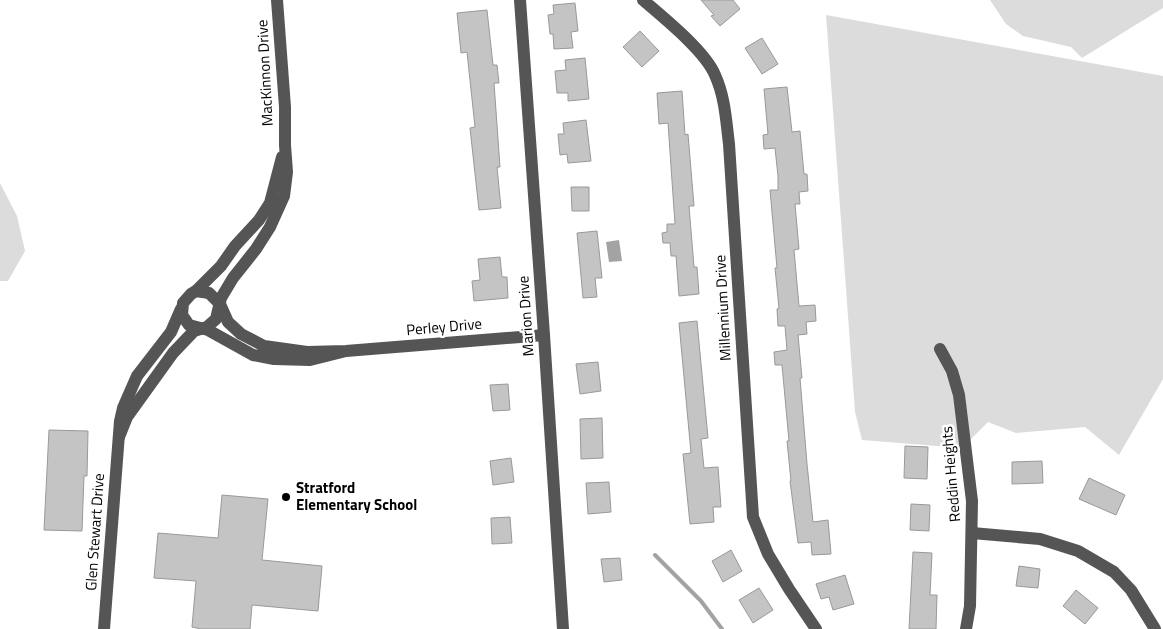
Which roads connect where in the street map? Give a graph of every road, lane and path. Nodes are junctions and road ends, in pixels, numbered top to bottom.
1 (277, 0) edge
2 (520, 0) edge
3 (643, 0) edge
4 (285, 145) junction
5 (196, 291) junction
6 (220, 304) junction
7 (181, 309) junction
8 (201, 328) junction
9 (544, 335) junction
10 (940, 349) dead end
11 (346, 351) junction
12 (119, 437) junction
13 (972, 533) junction
14 (104, 629) edge
15 (563, 629) edge
16 (816, 629) edge
17 (966, 629) edge
18 (1155, 629) edge

1 - 4 street, MacKinnon Drive
2 - 9 street, Marion Drive
3 - 16 street, Millennium Drive
4 - 5 street, MacKinnon Drive
4 - 6 street, MacKinnon Drive
5 - 6 street
5 - 7 street
6 - 8 street
6 - 11 street, Perley Drive
7 - 8 street
7 - 12 street, Glen Stewart Drive
8 - 11 street, Perley Drive
8 - 12 street, Glen Stewart Drive
9 - 11 street, Perley Drive
9 - 15 street, Marion Drive
10 - 13 street, Reddin Heights
12 - 14 street, Glen Stewart Drive
13 - 17 street, Reddin Heights
13 - 18 street

